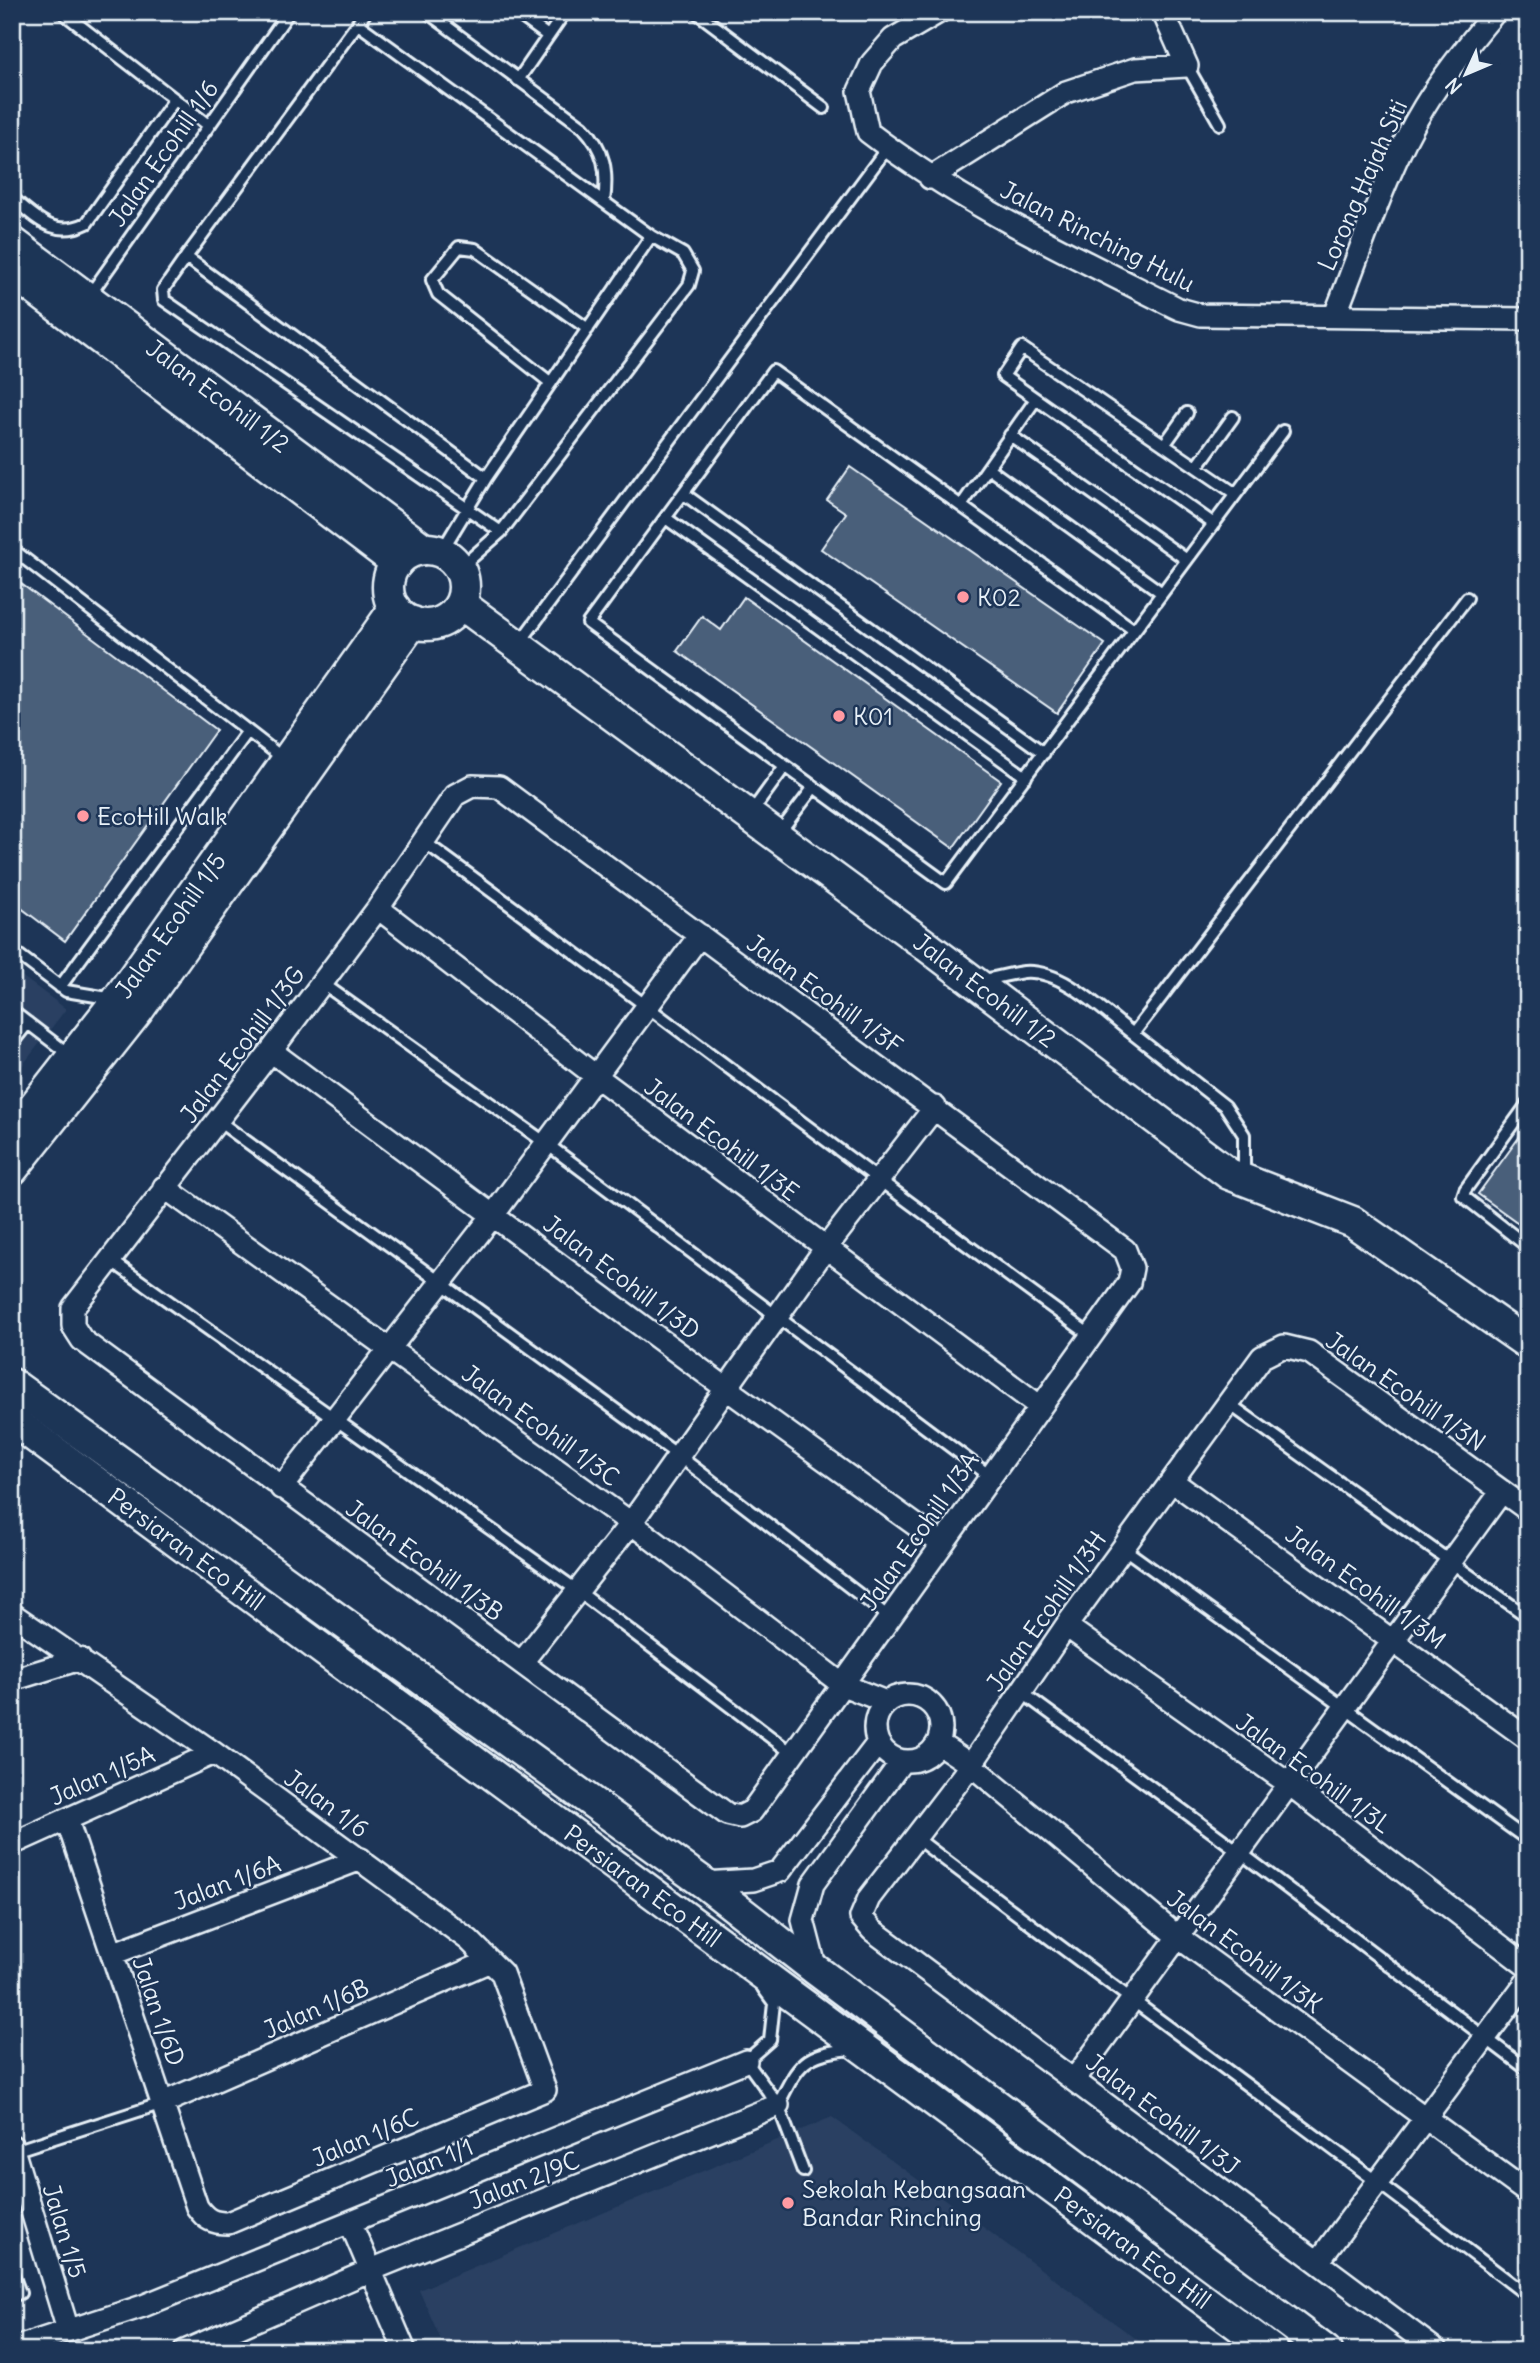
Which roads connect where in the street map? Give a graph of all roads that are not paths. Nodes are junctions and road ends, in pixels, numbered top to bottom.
1 (62, 12) edge
2 (289, 12) edge
3 (366, 12) edge
4 (427, 12) edge
5 (515, 12) edge
6 (565, 12) edge
7 (696, 12) edge
8 (939, 12) edge
9 (1163, 12) edge
10 (1495, 12) edge
11 (358, 24) junction
12 (548, 36) junction
13 (1184, 57) junction
14 (518, 80) junction
15 (175, 99) junction
16 (824, 108) dead end
17 (1220, 124) dead end
18 (208, 125) junction
19 (888, 147) junction
20 (930, 178) junction
21 (12, 198) edge
22 (604, 202) junction
23 (651, 236) junction
24 (12, 242) edge
25 (186, 257) junction
26 (12, 272) edge
27 (80, 308) junction
28 (1335, 315) junction
29 (1528, 319) edge
30 (588, 329) junction
31 (551, 383) junction
32 (1036, 399) junction
33 (1187, 413) dead end
34 (1233, 418) dead end
35 (1283, 430) dead end
36 (1010, 435) junction
37 (1164, 444) junction
38 (1197, 467) junction
39 (988, 468) junction
40 (486, 478) junction
41 (684, 494) junction
42 (1236, 494) junction
43 (961, 506) junction
44 (467, 508) junction
45 (667, 519) junction
46 (1214, 523) junction
47 (501, 532) junction
48 (12, 549) edge
49 (442, 556) junction
50 (1187, 560) junction
51 (397, 563) junction
52 (1162, 593) junction
53 (1467, 598) dead end
54 (461, 604) junction
55 (404, 615) junction
56 (1134, 630) junction
57 (518, 646) junction
58 (248, 731) junction
59 (1044, 753) junction
60 (286, 761) junction
61 (785, 766) junction
62 (1027, 777) junction
63 (472, 786) joint
64 (814, 787) junction
65 (749, 815) junction
66 (777, 835) junction
67 (423, 841) junction
68 (377, 908) junction
69 (700, 935) junction
70 (12, 950) edge
71 (974, 982) junction
72 (322, 983) junction
73 (60, 987) junction
74 (117, 1000) junction
75 (648, 1006) junction
76 (12, 1011) edge
77 (28, 1023) junction
78 (1133, 1034) junction
79 (12, 1043) edge
80 (271, 1051) junction
81 (74, 1058) junction
82 (597, 1077) junction
83 (1528, 1103) edge
84 (935, 1107) junction
85 (217, 1120) junction
86 (12, 1134) edge
87 (547, 1144) junction
88 (12, 1170) edge
89 (1244, 1180) junction
90 (878, 1181) junction
91 (164, 1187) junction
92 (494, 1214) junction
93 (1528, 1247) edge
94 (825, 1249) junction
95 (109, 1259) junction
96 (1132, 1268) joint
97 (441, 1283) junction
98 (777, 1318) junction
99 (1090, 1335) junction
100 (82, 1340) joint
101 (1528, 1344) edge
102 (1284, 1346) joint
103 (390, 1348) junction
104 (12, 1384) edge
105 (727, 1389) junction
106 (1228, 1403) junction
107 (1039, 1406) junction
108 (12, 1420) edge
109 (334, 1421) junction
110 (679, 1456) junction
111 (990, 1476) junction
112 (1172, 1481) junction
113 (281, 1488) junction
114 (1502, 1491) junction
115 (1528, 1510) edge
116 (631, 1523) junction
117 (942, 1544) junction
118 (1123, 1548) junction
119 (1451, 1562) junction
120 (578, 1591) junction
121 (12, 1614) edge
122 (1528, 1617) edge
123 (890, 1618) junction
124 (1066, 1626) junction
125 (1394, 1639) junction
126 (80, 1659) junction
127 (522, 1662) junction
128 (12, 1680) edge
129 (843, 1685) junction
130 (1020, 1691) junction
131 (886, 1702) junction
132 (1345, 1707) junction
133 (1528, 1739) edge
134 (878, 1743) junction
135 (938, 1743) junction
136 (214, 1753) junction
137 (793, 1754) junction
138 (902, 1761) junction
139 (971, 1765) junction
140 (1289, 1784) junction
141 (740, 1817) joint
142 (67, 1820) junction
143 (915, 1837) junction
144 (1528, 1840) edge
145 (12, 1844) edge
146 (1241, 1853) junction
147 (361, 1859) junction
148 (704, 1883) junction
149 (861, 1917) joint
150 (1178, 1937) junction
151 (112, 1954) junction
152 (740, 1958) junction
153 (490, 1961) junction
154 (1528, 1966) edge
155 (816, 1970) junction
156 (1528, 1980) edge
157 (1130, 2002) junction
158 (1484, 2039) junction
159 (864, 2049) junction
160 (746, 2061) junction
161 (1528, 2070) edge
162 (1074, 2080) junction
163 (545, 2090) joint
164 (163, 2103) junction
165 (778, 2105) junction
166 (1427, 2116) junction
167 (13, 2148) edge
168 (803, 2171) dead end
169 (1378, 2181) junction
170 (1528, 2193) edge
171 (204, 2217) joint
172 (350, 2222) junction
173 (1318, 2262) junction
174 (371, 2270) junction
175 (12, 2272) edge
176 (1528, 2295) edge
177 (12, 2297) edge
178 (68, 2330) junction
179 (12, 2349) edge
180 (186, 2351) edge
181 (405, 2351) edge
182 (1273, 2351) edge
183 (1326, 2351) edge
184 (1437, 2351) edge

1 - 15 lane
2 - 18 lane, Jalan Ecohill 1/6
3 - 11 lane
4 - 14 lane
5 - 12 lane
6 - 12 lane
7 - 16 lane
8 - 19 street, Jalan Rinching Hulu
9 - 13 street
10 - 28 street, Lorong Hajah Siti
11 - 22 lane
11 - 25 lane
12 - 14 lane
13 - 17 lane
13 - 20 street
14 - 22 lane
15 - 18 lane
15 - 21 lane
18 - 27 lane, Jalan Ecohill 1/6
19 - 20 street, Jalan Rinching Hulu
19 - 57 lane
20 - 28 street, Jalan Rinching Hulu
22 - 23 lane
23 - 30 lane
23 - 47 lane
24 - 27 street, Jalan Ecohill 1/2
25 - 40 lane
25 - 44 lane
26 - 27 street, Jalan Ecohill 1/2
27 - 49 street, Jalan Ecohill 1/2
27 - 51 street, Jalan Ecohill 1/2
28 - 29 street, Jalan Rinching Hulu
30 - 31 lane
30 - 31 lane
31 - 40 lane
32 - 36 lane
32 - 37 lane
32 - 46 lane
33 - 37 lane
34 - 38 lane
35 - 42 lane
36 - 39 lane
36 - 50 lane
37 - 38 lane
38 - 42 lane
39 - 43 lane
39 - 52 lane
40 - 44 lane
41 - 43 lane
41 - 45 lane
41 - 59 lane
42 - 46 lane
43 - 56 lane
44 - 47 lane
44 - 49 lane
45 - 61 lane
45 - 62 lane
46 - 50 lane
47 - 49 lane
48 - 58 lane
49 - 51 street
49 - 54 street
50 - 52 lane
51 - 55 street
52 - 56 lane
53 - 78 lane
54 - 55 street
54 - 57 street, Jalan Ecohill 1/2
55 - 60 street, Jalan Ecohill 1/5
55 - 88 street
56 - 59 lane
57 - 65 street, Jalan Ecohill 1/2
58 - 60 lane
58 - 73 lane
59 - 62 lane
60 - 74 street, Jalan Ecohill 1/5
61 - 64 lane
61 - 65 lane
62 - 64 lane
63 - 67 street, Jalan Ecohill 1/3G
63 - 69 street, Jalan Ecohill 1/3F
64 - 66 lane
65 - 66 street, Jalan Ecohill 1/2
66 - 71 street, Jalan Ecohill 1/2
67 - 68 street, Jalan Ecohill 1/3G
67 - 75 lane
68 - 72 street, Jalan Ecohill 1/3G
68 - 82 street, Jalan Ecohill 1/3E
69 - 75 street
69 - 84 street, Jalan Ecohill 1/3F
70 - 73 lane
71 - 78 lane
71 - 89 street, Jalan Ecohill 1/2
72 - 80 street, Jalan Ecohill 1/3G
72 - 87 lane
73 - 74 lane
74 - 81 street, Jalan Ecohill 1/5
75 - 82 street
75 - 90 lane
76 - 77 lane
77 - 79 lane
77 - 81 lane
78 - 89 lane
80 - 85 street, Jalan Ecohill 1/3G
80 - 92 street, Jalan Ecohill 1/3D
81 - 86 street, Jalan Ecohill 1/5
82 - 87 street
82 - 94 street, Jalan Ecohill 1/3E
83 - 93 lane
84 - 90 street
84 - 96 street, Jalan Ecohill 1/3F
85 - 91 street, Jalan Ecohill 1/3G
85 - 97 lane
87 - 92 street
87 - 98 lane
89 - 101 street, Jalan Ecohill 1/2
90 - 94 street
90 - 99 lane
91 - 95 street, Jalan Ecohill 1/3G
91 - 103 street, Jalan Ecohill 1/3C
92 - 97 street
92 - 105 street, Jalan Ecohill 1/3D
94 - 98 street
94 - 107 street, Jalan Ecohill 1/3E
95 - 100 street, Jalan Ecohill 1/3G
95 - 109 lane
96 - 99 street, Jalan Ecohill 1/3A
97 - 103 street
97 - 110 lane
98 - 105 street
98 - 111 lane
99 - 107 street, Jalan Ecohill 1/3A
100 - 113 street, Jalan Ecohill 1/3B
102 - 106 street, Jalan Ecohill 1/3H
102 - 114 street, Jalan Ecohill 1/3N
103 - 109 street
103 - 116 street, Jalan Ecohill 1/3C
104 - 148 street
105 - 110 street
105 - 117 street, Jalan Ecohill 1/3D
106 - 112 street, Jalan Ecohill 1/3H
106 - 119 lane
107 - 111 street, Jalan Ecohill 1/3A
108 - 152 street, Persiaran Eco Hill
109 - 113 street
109 - 120 lane
110 - 116 street
110 - 123 lane
111 - 117 street, Jalan Ecohill 1/3A
112 - 118 street, Jalan Ecohill 1/3H
112 - 125 street, Jalan Ecohill 1/3M
113 - 127 street, Jalan Ecohill 1/3B
114 - 115 street, Jalan Ecohill 1/3N
114 - 119 street
116 - 120 street
116 - 129 street, Jalan Ecohill 1/3C
117 - 123 street, Jalan Ecohill 1/3A
118 - 124 street, Jalan Ecohill 1/3H
118 - 132 lane
119 - 122 lane
119 - 125 street
120 - 127 street
120 - 137 lane
121 - 126 street, Jalan 1/6
123 - 129 street, Jalan Ecohill 1/3A
124 - 130 street, Jalan Ecohill 1/3H
124 - 140 street, Jalan Ecohill 1/3L
125 - 132 street
125 - 133 street, Jalan Ecohill 1/3M
126 - 128 street
126 - 136 street, Jalan 1/6
127 - 141 street, Jalan Ecohill 1/3B
129 - 131 street, Jalan Ecohill 1/3C
129 - 137 street, Jalan Ecohill 1/3A
130 - 139 street, Jalan Ecohill 1/3H
130 - 146 lane
131 - 134 street
131 - 135 street
132 - 140 street
132 - 144 lane
134 - 138 street
134 - 148 street
135 - 138 street
135 - 139 street, Jalan Ecohill 1/3K
136 - 142 street, Jalan 1/5A
136 - 147 street, Jalan 1/6
137 - 141 street, Jalan Ecohill 1/3A
138 - 155 street
139 - 143 street, Jalan Ecohill 1/3H
139 - 150 street, Jalan Ecohill 1/3K
140 - 146 street
140 - 154 street, Jalan Ecohill 1/3L
142 - 145 street, Jalan 1/5A
142 - 151 street, Jalan 1/6D
143 - 149 street, Jalan Ecohill 1/3H
143 - 157 lane
146 - 150 street
146 - 158 lane
147 - 151 street, Jalan 1/6A
147 - 153 street, Jalan 1/6
148 - 155 street
149 - 162 street, Jalan Ecohill 1/3J
150 - 157 street
150 - 166 street, Jalan Ecohill 1/3K
151 - 164 street, Jalan 1/6D
152 - 159 street, Persiaran Eco Hill
152 - 160 lane, Jalan 1/1
153 - 163 street, Jalan 1/6
153 - 164 street, Jalan 1/6B
155 - 183 street
156 - 158 street
157 - 162 street
157 - 169 lane
158 - 161 lane
158 - 166 street
159 - 165 lane
159 - 182 street, Persiaran Eco Hill
160 - 165 lane
160 - 172 street, Jalan 1/1
162 - 173 street, Jalan Ecohill 1/3J
163 - 171 street, Jalan 1/6C
164 - 167 lane
164 - 171 street, Jalan 1/6D
165 - 168 lane
165 - 174 street, Jalan 2/9C
166 - 169 street
166 - 170 street, Jalan Ecohill 1/3K
167 - 178 street, Jalan 1/5
169 - 173 street
169 - 176 lane
172 - 174 street
172 - 178 street, Jalan 1/1
173 - 184 street, Jalan Ecohill 1/3J
174 - 180 street, Jalan 2/9C
174 - 181 street
175 - 177 lane
178 - 179 street, Jalan 1/1

